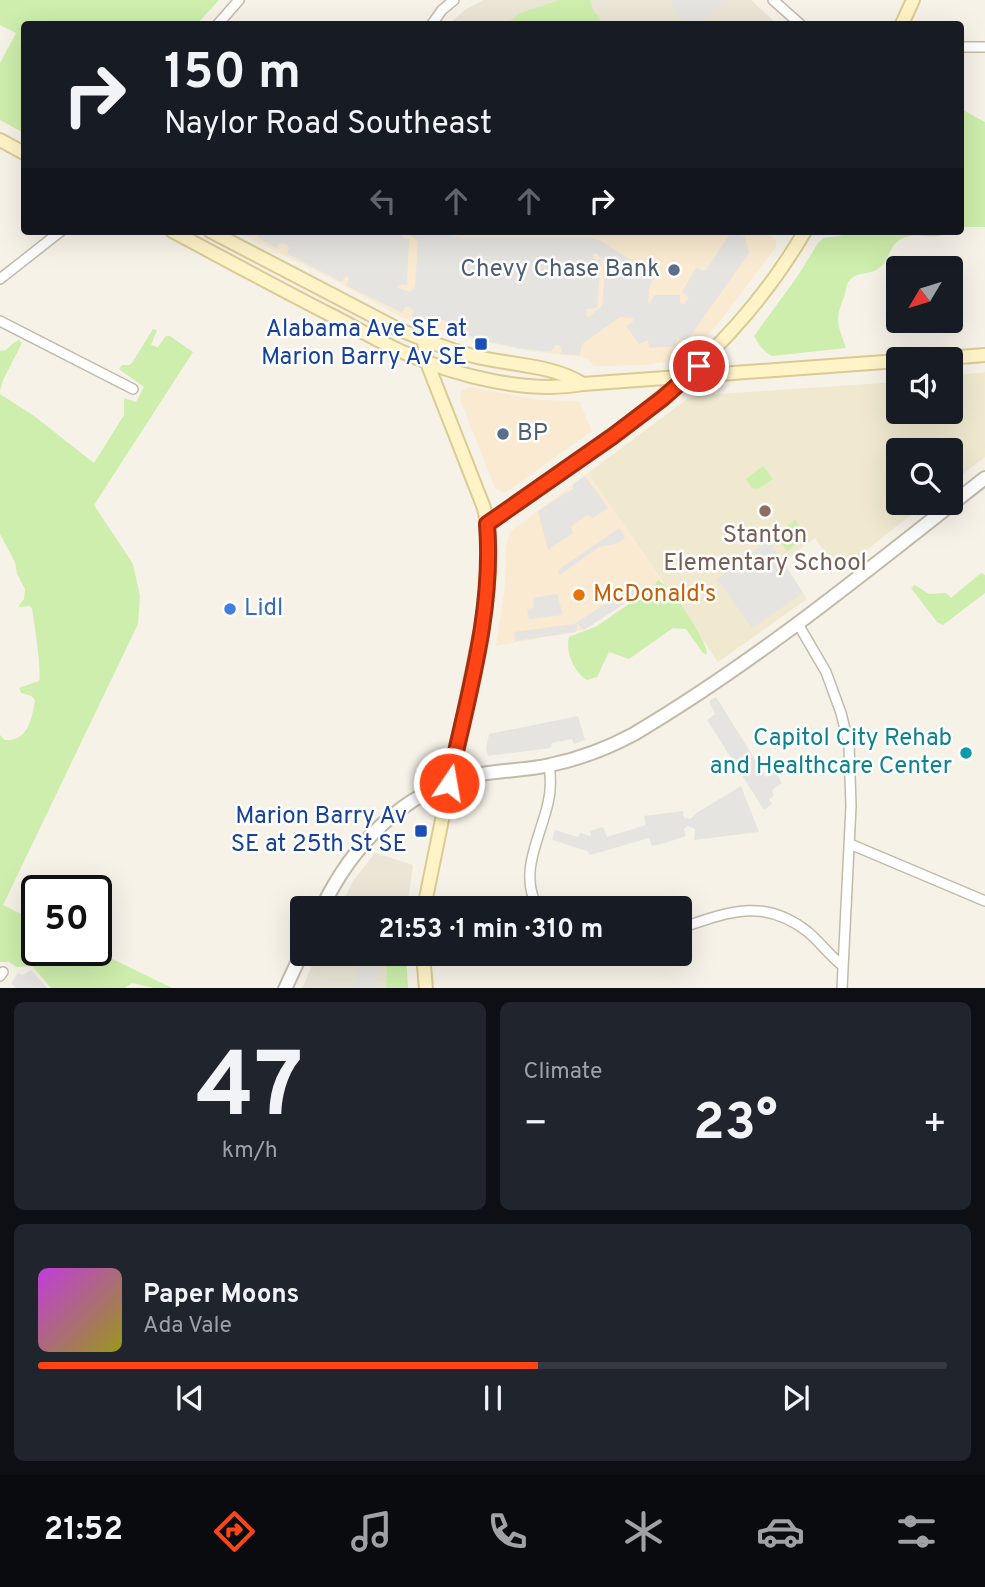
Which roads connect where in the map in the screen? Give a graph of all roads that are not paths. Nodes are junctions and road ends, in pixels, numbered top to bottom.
1 (239, 0) edge
2 (454, 0) edge
3 (773, 0) edge
4 (913, 0) edge
5 (221, 21) edge
6 (434, 21) edge
7 (797, 21) edge
8 (903, 21) edge
9 (964, 47) edge
10 (985, 47) edge
11 (0, 140) edge
12 (21, 151) edge
13 (56, 235) edge
14 (180, 235) edge
15 (218, 235) edge
16 (799, 235) edge
17 (0, 279) edge
18 (0, 321) edge
19 (424, 340) junction
20 (985, 355) edge
21 (963, 357) edge
22 (426, 360) junction
23 (886, 363) edge
24 (686, 378) junction
25 (583, 384) junction
26 (133, 390) dead end
27 (985, 478) edge
28 (487, 524) junction
29 (798, 624) junction
30 (549, 765) junction
31 (449, 783) junction
32 (850, 844) junction
33 (329, 896) edge
34 (426, 896) edge
35 (533, 896) edge
36 (985, 901) edge
37 (692, 924) edge
38 (296, 966) edge
39 (424, 966) edge
40 (843, 966) junction
41 (285, 988) edge
42 (426, 988) edge
43 (842, 988) edge

1 - 5 street
2 - 6 street
3 - 7 street
4 - 8 main road
9 - 10 street
11 - 12 main road
13 - 17 street
14 - 22 main road
15 - 19 main road
16 - 24 main road
18 - 26 street
19 - 22 main road
19 - 25 main road
20 - 21 main road
22 - 25 main road
22 - 28 main road
23 - 24 main road
24 - 25 main road
24 - 28 main road
27 - 29 street
28 - 31 main road
29 - 30 street
29 - 32 street
30 - 31 street
30 - 35 street
31 - 33 street
31 - 34 main road
32 - 36 street
32 - 40 street
37 - 40 street
38 - 41 street
39 - 42 main road
40 - 43 street

